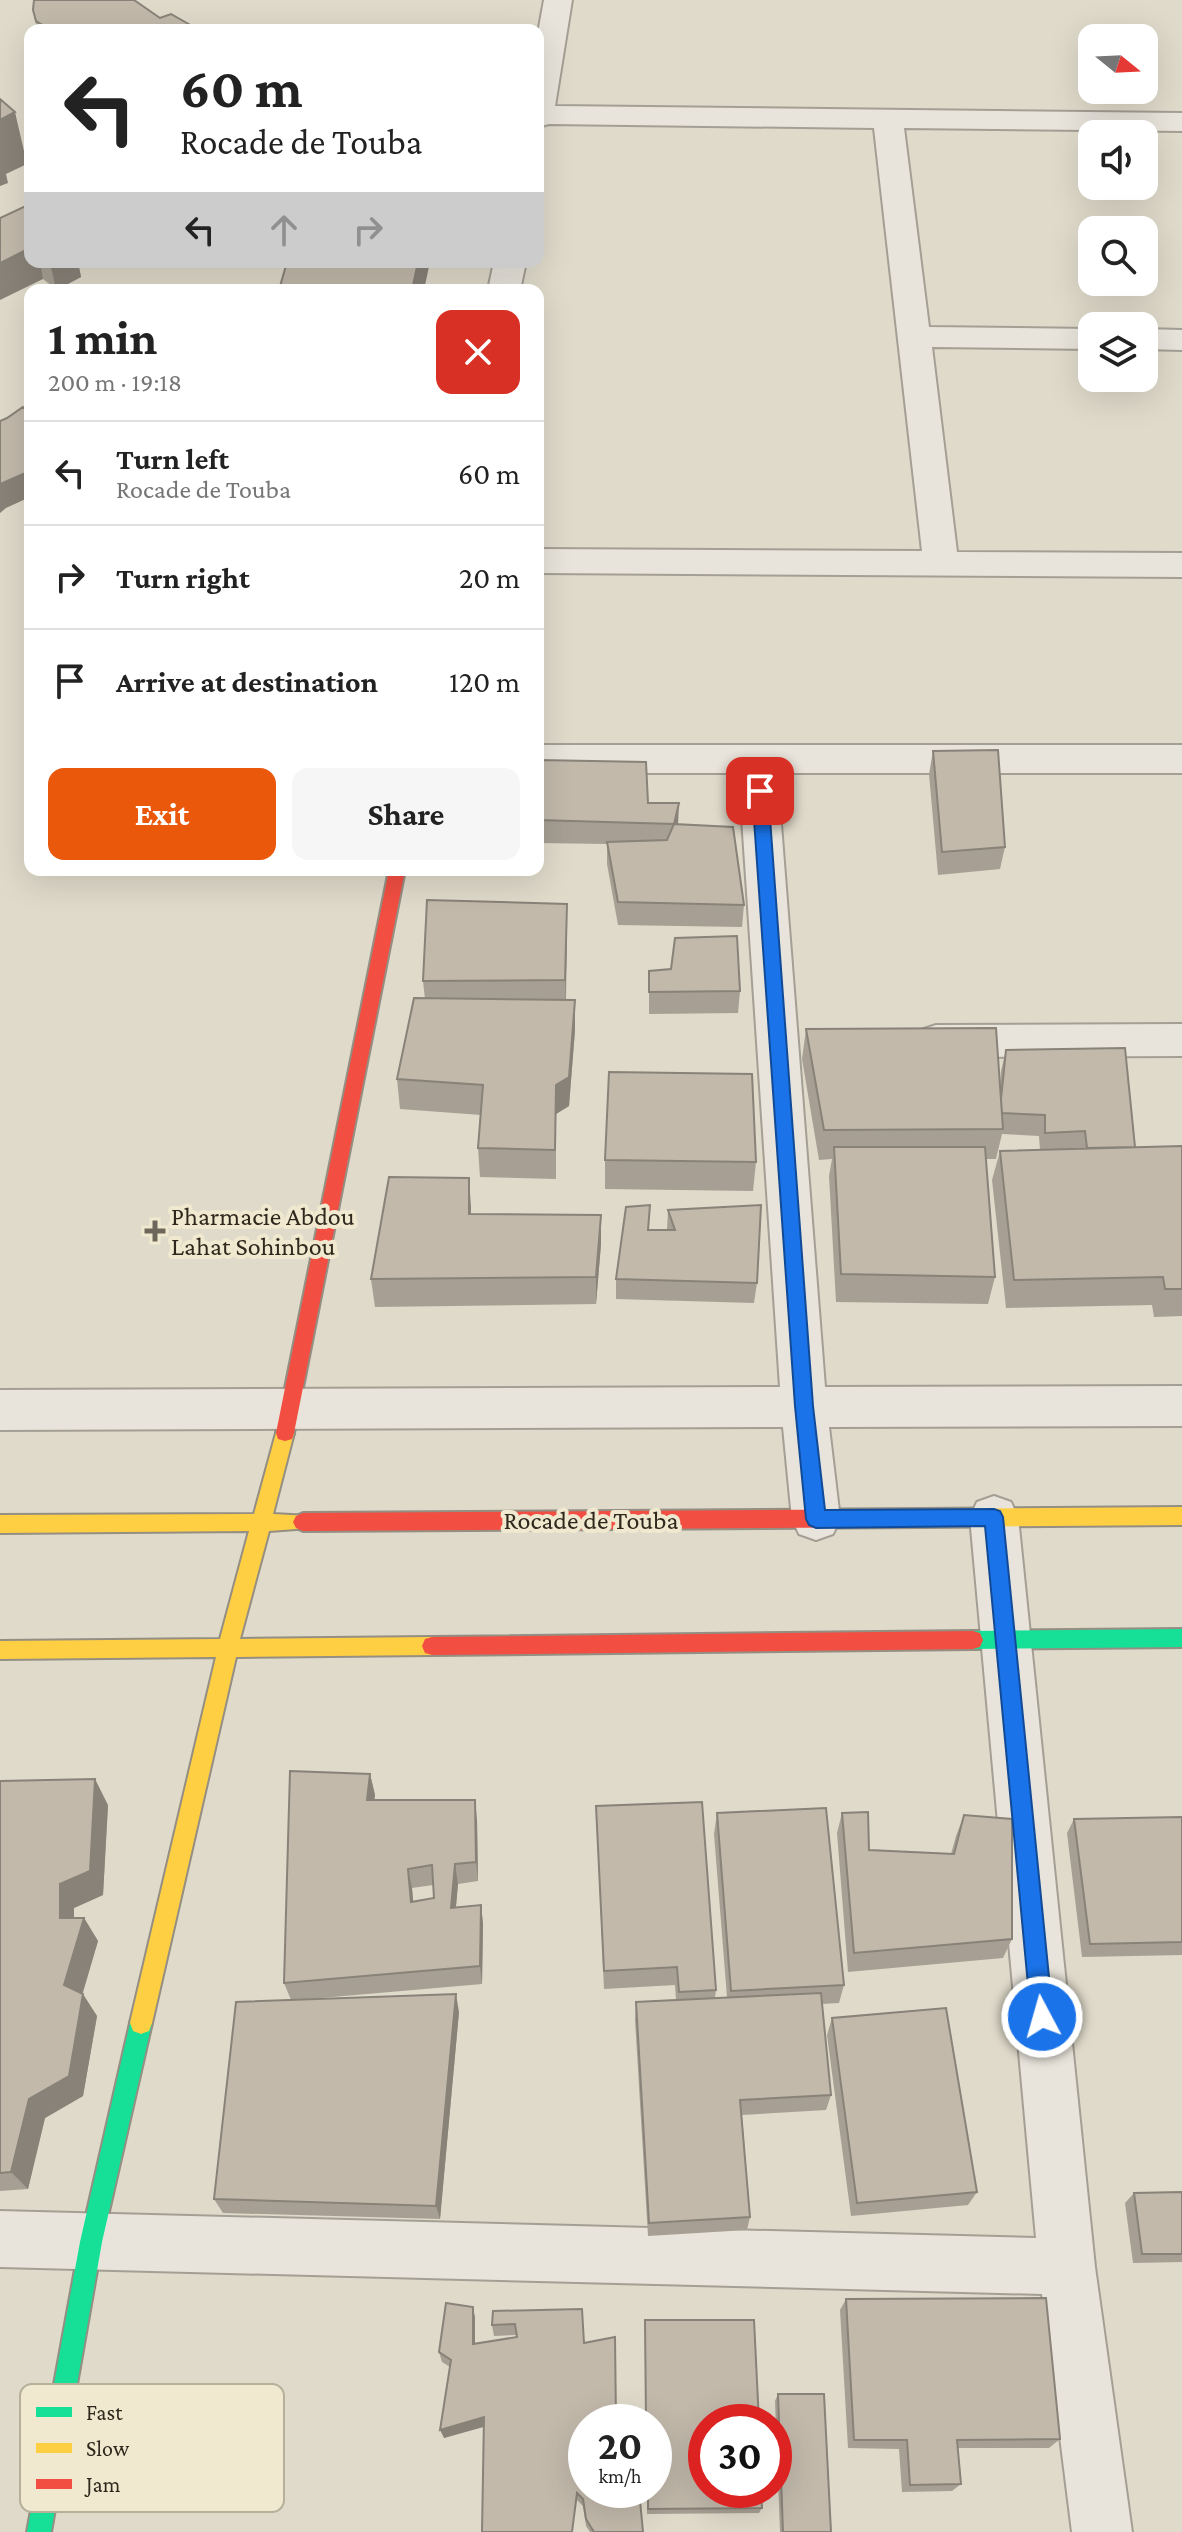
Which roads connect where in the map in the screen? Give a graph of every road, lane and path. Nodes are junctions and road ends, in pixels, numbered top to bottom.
1 (558, 0) edge
2 (544, 82) edge
3 (544, 117) edge
4 (888, 120) junction
5 (1182, 122) edge
6 (916, 337) junction
7 (1078, 339) edge
8 (1158, 339) edge
9 (1182, 340) edge
10 (544, 561) edge
11 (941, 562) junction
12 (1182, 565) edge
13 (544, 759) edge
14 (757, 759) junction
15 (1182, 759) edge
16 (396, 876) edge
17 (1182, 1040) edge
18 (904, 1042) edge
19 (804, 1406) junction
20 (1182, 1406) edge
21 (292, 1409) junction
22 (0, 1410) edge
23 (1182, 1516) edge
24 (994, 1517) junction
25 (816, 1519) junction
26 (261, 1522) junction
27 (0, 1524) edge
28 (1182, 1638) edge
29 (1004, 1641) junction
30 (228, 1647) junction
31 (0, 1650) edge
32 (0, 2239) edge
33 (91, 2242) junction
34 (1067, 2267) junction
35 (66, 2384) edge
36 (43, 2512) edge
37 (39, 2532) edge
38 (1102, 2532) edge

1 - 2 street
3 - 4 street
4 - 5 street
4 - 6 street
6 - 7 street
6 - 11 street
8 - 9 street
10 - 11 street
11 - 12 street
13 - 14 street
14 - 15 street
14 - 19 street
16 - 21 street
17 - 18 street
19 - 20 street
19 - 21 street
19 - 25 street
21 - 22 street
21 - 26 street
23 - 24 street, Rocade de Touba
24 - 25 street, Rocade de Touba
24 - 29 street
25 - 26 street, Rocade de Touba
26 - 27 street, Rocade de Touba
26 - 30 street
28 - 29 street
29 - 30 street
29 - 34 street
30 - 31 street
30 - 33 street
32 - 33 street
33 - 34 street
33 - 35 street
34 - 38 street
36 - 37 street

